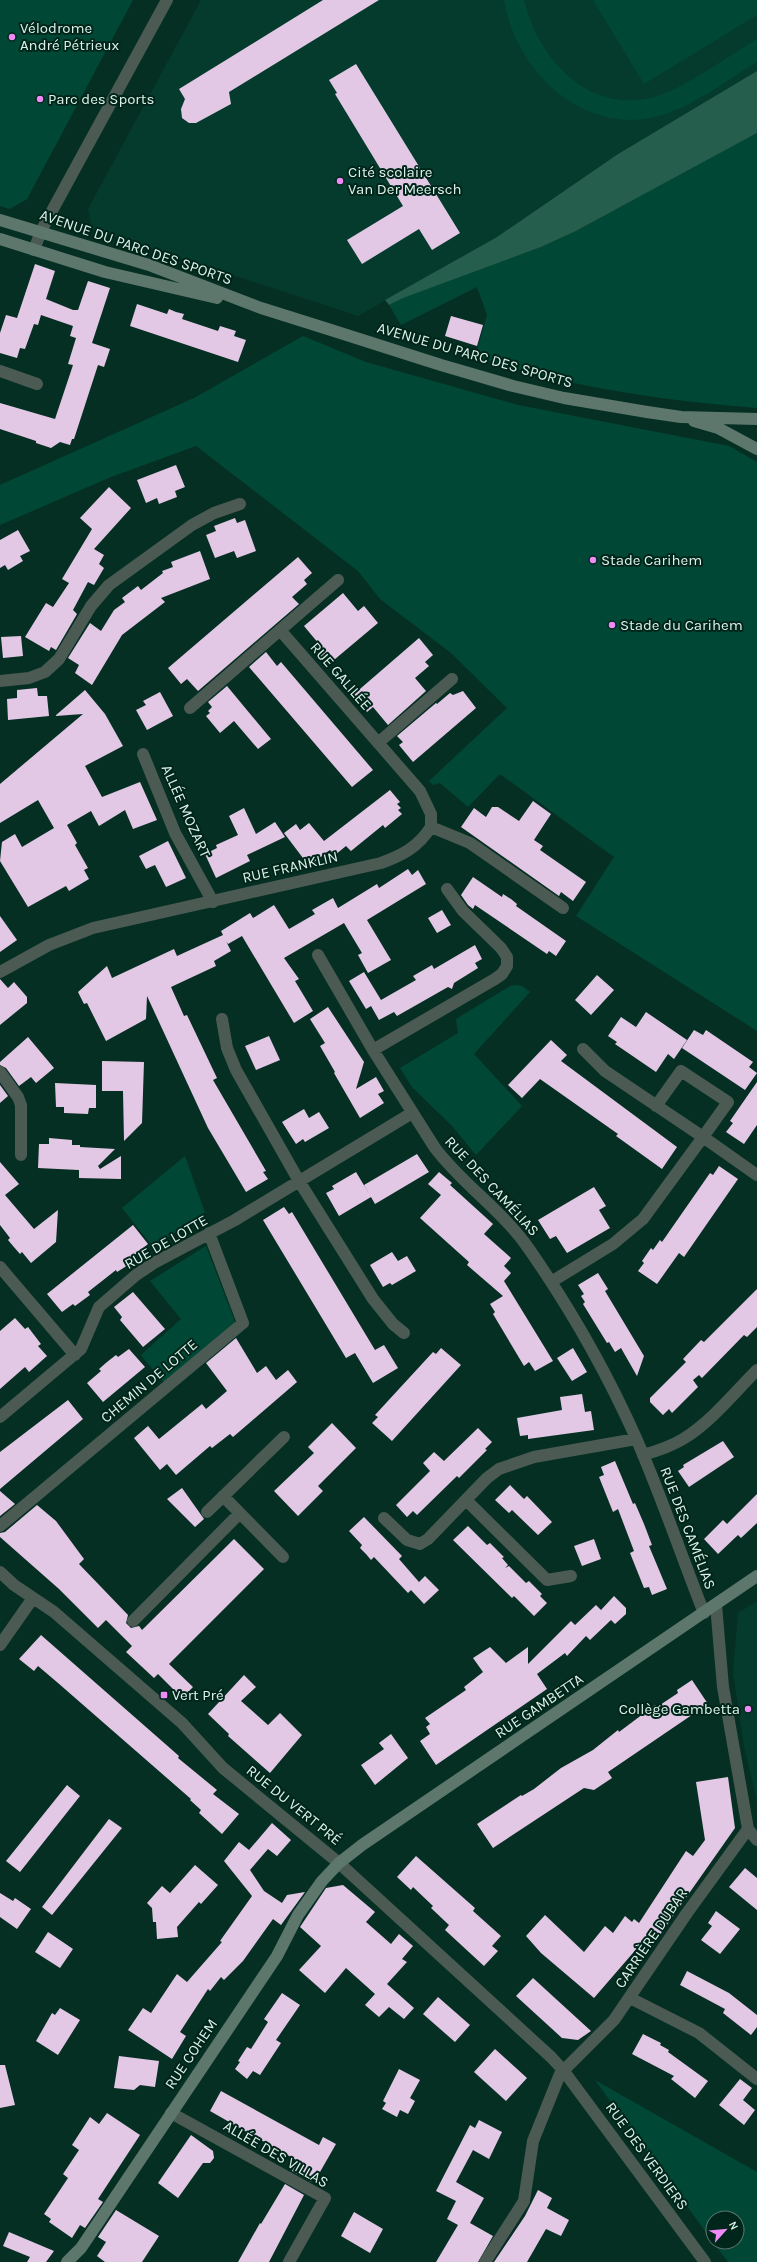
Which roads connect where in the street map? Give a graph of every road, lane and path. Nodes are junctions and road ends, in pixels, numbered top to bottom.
1 (167, 0) edge
2 (0, 220) edge
3 (41, 231) junction
4 (0, 240) edge
5 (34, 250) junction
6 (261, 308) junction
7 (0, 371) edge
8 (37, 384) dead end
9 (681, 417) junction
10 (757, 419) edge
11 (757, 449) edge
12 (240, 504) dead end
13 (338, 580) dead end
14 (280, 630) junction
15 (452, 678) dead end
16 (0, 681) edge
17 (190, 708) dead end
18 (378, 743) junction
19 (143, 754) dead end
20 (431, 827) junction
21 (447, 889) dead end
22 (213, 902) junction
23 (563, 908) dead end
24 (318, 955) dead end
25 (0, 972) edge
26 (222, 1019) dead end
27 (583, 1049) dead end
28 (373, 1050) junction
29 (0, 1072) edge
30 (656, 1106) junction
31 (412, 1114) junction
32 (703, 1137) junction
33 (22, 1155) dead end
34 (757, 1175) edge
35 (299, 1181) junction
36 (209, 1234) junction
37 (0, 1266) edge
38 (551, 1282) junction
39 (404, 1333) dead end
40 (75, 1355) junction
41 (757, 1370) edge
42 (0, 1417) edge
43 (284, 1437) dead end
44 (636, 1439) junction
45 (643, 1455) junction
46 (223, 1496) junction
47 (466, 1500) junction
48 (207, 1512) dead end
49 (240, 1513) junction
50 (384, 1518) dead end
51 (0, 1526) edge
52 (283, 1557) dead end
53 (0, 1572) edge
54 (571, 1576) dead end
55 (757, 1576) edge
56 (33, 1598) junction
57 (716, 1605) junction
58 (704, 1613) junction
59 (133, 1621) dead end
60 (0, 1645) edge
61 (748, 1829) junction
62 (757, 1840) edge
63 (339, 1863) junction
64 (630, 1998) junction
65 (563, 2070) junction
66 (757, 2079) edge
67 (171, 2113) junction
68 (67, 2262) edge
69 (289, 2262) edge
70 (484, 2262) edge
71 (705, 2262) edge

1 - 3 street
2 - 3 street, AVENUE DU PARC DES SPORTS
3 - 5 street
3 - 6 street, AVENUE DU PARC DES SPORTS
4 - 5 street, AVENUE DU PARC DES SPORTS
5 - 6 street, AVENUE DU PARC DES SPORTS
6 - 9 street, AVENUE DU PARC DES SPORTS
7 - 8 street
9 - 10 street, AVENUE DU PARC DES SPORTS
9 - 11 street
12 - 16 street
13 - 14 street
14 - 17 street
14 - 18 street, RUE GALILÉE
15 - 18 street
18 - 20 street, RUE GALILÉE
19 - 22 street, ALLÉE MOZART
20 - 22 street, RUE FRANKLIN
20 - 23 street
21 - 28 street
22 - 25 street, RUE FRANKLIN
24 - 28 street, RUE DES CAMÉLIAS
26 - 35 street
27 - 30 street
28 - 31 street, RUE DES CAMÉLIAS
29 - 33 street
30 - 32 street
30 - 32 street
31 - 35 street, RUE DE LOTTE
31 - 38 street, RUE DES CAMÉLIAS
32 - 34 street
32 - 38 street
35 - 36 street, RUE DE LOTTE
35 - 39 street
36 - 40 street, RUE DE LOTTE
36 - 51 street, CHEMIN DE LOTTE
37 - 40 street
38 - 44 street, RUE DES CAMÉLIAS
40 - 42 street, RUE DE LOTTE
41 - 45 street, RUE DES CAMÉLIAS
43 - 46 street
44 - 45 street, RUE DES CAMÉLIAS
44 - 47 street
45 - 58 street, RUE DES CAMÉLIAS
46 - 48 street
46 - 49 street
47 - 50 street
47 - 54 street
49 - 52 street
49 - 59 street
53 - 56 street, RUE DU VERT PRÉ
55 - 57 street, RUE GAMBETTA
56 - 60 street
56 - 63 street, RUE DU VERT PRÉ
57 - 58 street, RUE GAMBETTA
57 - 61 street
58 - 63 street, RUE GAMBETTA
61 - 62 street
61 - 64 street, CARRIÈRE DUBAR
63 - 65 street, RUE DU VERT PRÉ
63 - 67 street, RUE COHEM
64 - 65 street, CARRIÈRE DUBAR
64 - 66 street
65 - 70 street, CARRIÈRE DUBAR
65 - 71 street, RUE DES VERDIERS
67 - 68 street, RUE COHEM
67 - 69 street, ALLÉE DES VILLAS

